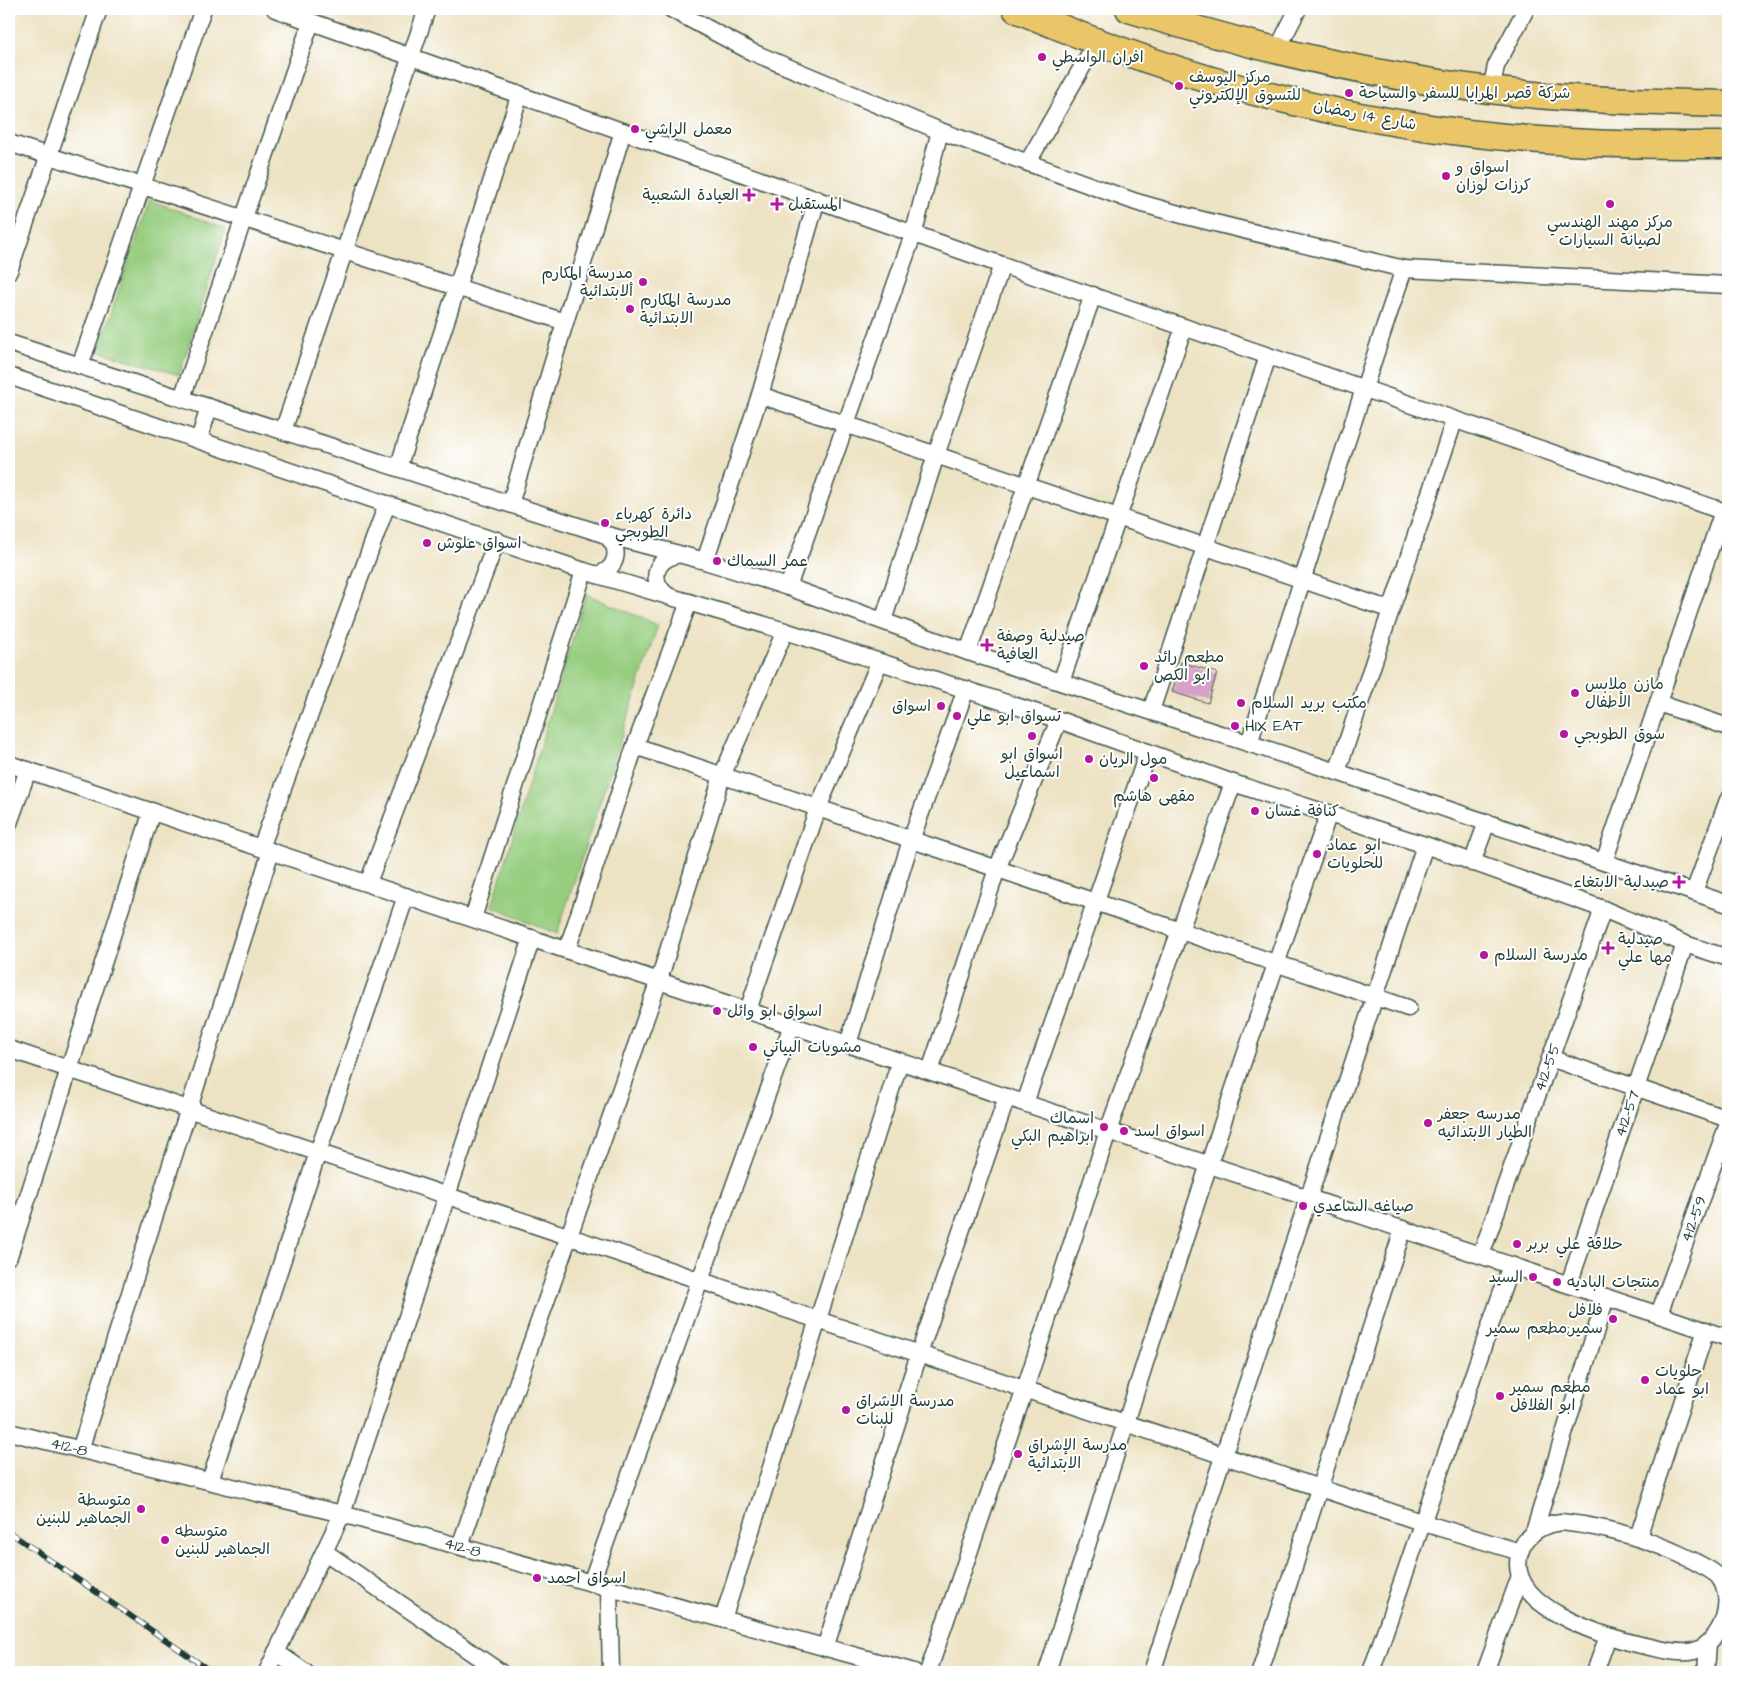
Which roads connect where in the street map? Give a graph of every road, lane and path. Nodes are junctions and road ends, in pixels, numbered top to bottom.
1 (100, 9) edge
2 (203, 9) edge
3 (275, 9) edge
4 (427, 9) edge
5 (670, 9) edge
6 (1016, 9) edge
7 (1129, 9) edge
8 (1298, 9) edge
9 (1526, 9) edge
10 (311, 22) junction
11 (1097, 41) junction
12 (1276, 52) junction
13 (412, 57) junction
14 (1490, 90) junction
15 (520, 94) junction
16 (1728, 104) edge
17 (623, 130) junction
18 (940, 131) junction
19 (9, 143) edge
20 (1728, 145) edge
21 (49, 156) junction
22 (1028, 162) junction
23 (142, 186) junction
24 (817, 198) junction
25 (243, 218) junction
26 (914, 232) junction
27 (345, 250) junction
28 (1002, 265) junction
29 (1404, 268) junction
30 (9, 271) edge
31 (1728, 285) edge
32 (457, 287) junction
33 (1093, 295) junction
34 (565, 322) junction
35 (1184, 327) junction
36 (9, 343) edge
37 (1268, 356) junction
38 (80, 366) junction
39 (9, 376) edge
40 (1363, 389) junction
41 (760, 395) junction
42 (182, 398) junction
43 (209, 407) junction
44 (1454, 421) junction
45 (846, 424) junction
46 (283, 431) junction
47 (199, 440) junction
48 (936, 455) junction
49 (398, 468) junction
50 (1027, 486) junction
51 (387, 504) junction
52 (510, 504) junction
53 (1725, 512) edge
54 (1118, 517) junction
55 (603, 534) junction
56 (497, 540) junction
57 (1205, 547) junction
58 (676, 555) junction
59 (705, 561) junction
60 (590, 573) junction
61 (1304, 580) junction
62 (788, 587) junction
63 (668, 596) junction
64 (689, 602) junction
65 (1391, 610) junction
66 (883, 621) junction
67 (785, 631) junction
68 (968, 652) junction
69 (879, 663) junction
70 (1061, 682) junction
71 (966, 689) junction
72 (1658, 703) junction
73 (1151, 712) junction
74 (1059, 720) junction
75 (1728, 727) edge
76 (1249, 743) junction
77 (635, 746) junction
78 (1148, 752) junction
79 (9, 764) edge
80 (28, 770) junction
81 (1337, 772) junction
82 (722, 776) junction
83 (1233, 783) junction
84 (1728, 800) edge
85 (818, 808) junction
86 (152, 811) junction
87 (1329, 813) junction
88 (1487, 822) junction
89 (9, 823) edge
90 (911, 840) junction
91 (1425, 845) junction
92 (266, 849) junction
93 (1604, 862) junction
94 (1472, 863) junction
95 (997, 869) junction
96 (368, 884) junction
97 (1694, 892) junction
98 (406, 896) junction
99 (1095, 902) junction
100 (1728, 904) edge
101 (1603, 909) junction
102 (473, 918) junction
103 (1181, 931) junction
104 (532, 938) junction
105 (1686, 944) junction
106 (567, 950) junction
107 (1728, 958) edge
108 (1275, 963) junction
109 (659, 980) junction
110 (1373, 996) junction
111 (1408, 1008) dead end
112 (748, 1010) junction
113 (792, 1025) junction
114 (848, 1044) junction
115 (9, 1049) edge
116 (1550, 1058) junction
117 (900, 1061) junction
118 (69, 1069) junction
119 (930, 1071) junction
120 (1636, 1088) junction
121 (1007, 1097) junction
122 (1025, 1103) junction
123 (188, 1109) junction
124 (1728, 1119) edge
125 (1728, 1124) edge
126 (1108, 1131) junction
127 (318, 1152) junction
128 (1207, 1164) junction
129 (446, 1196) junction
130 (1310, 1198) junction
131 (1403, 1229) junction
132 (569, 1237) junction
133 (1481, 1255) junction
134 (9, 1256) edge
135 (1511, 1265) junction
136 (701, 1281) junction
137 (1569, 1284) junction
138 (1606, 1297) junction
139 (1659, 1314) junction
140 (819, 1320) junction
141 (1706, 1330) junction
142 (1728, 1338) edge
143 (919, 1354) junction
144 (1025, 1389) junction
145 (1126, 1423) junction
146 (9, 1432) edge
147 (80, 1450) junction
148 (1224, 1456) junction
149 (210, 1481) junction
150 (1321, 1488) junction
151 (342, 1514) junction
152 (1424, 1523) junction
153 (1534, 1532) junction
154 (1638, 1537) junction
155 (460, 1546) junction
156 (325, 1552) junction
157 (1520, 1552) junction
158 (1520, 1576) junction
159 (591, 1583) junction
160 (609, 1588) junction
161 (1727, 1592) edge
162 (723, 1619) junction
163 (1726, 1621) edge
164 (1608, 1636) junction
165 (1708, 1643) junction
166 (825, 1648) junction
167 (276, 1652) junction
168 (267, 1672) edge
169 (306, 1672) edge
170 (500, 1672) edge
171 (611, 1672) edge
172 (914, 1672) edge
173 (928, 1672) edge
174 (1047, 1672) edge
175 (1152, 1672) edge
176 (1260, 1672) edge
177 (1371, 1672) edge
178 (1485, 1672) edge
179 (1595, 1672) edge
180 (1706, 1672) edge

1 - 21 street
2 - 23 street
3 - 10 street
4 - 13 street
5 - 18 street
6 - 11 main road, شارع 14 رمضان
7 - 12 main road
8 - 12 street
9 - 14 street
10 - 13 street
10 - 25 street
11 - 20 main road, شارع 14 رمضان
11 - 22 street
12 - 14 main road
13 - 15 street
13 - 27 street
14 - 16 main road
15 - 17 street
15 - 32 street
17 - 24 street
17 - 34 street
18 - 22 street
18 - 26 street
19 - 21 street
21 - 23 street
21 - 30 street
22 - 29 street
23 - 25 street
23 - 38 street
24 - 26 street
24 - 41 street
25 - 27 street
25 - 42 street
26 - 28 street
26 - 45 street
27 - 32 street
27 - 46 street
28 - 33 street
28 - 48 street
29 - 31 street
29 - 40 street
32 - 34 street
32 - 49 street
33 - 35 street
33 - 50 street
34 - 52 street
35 - 37 street
35 - 54 street
36 - 38 street
37 - 40 street
37 - 57 street
38 - 42 street
39 - 47 street
40 - 44 street
40 - 61 street
41 - 45 street
41 - 59 street
42 - 43 street
43 - 46 street
43 - 47 street
44 - 53 street
44 - 65 street
45 - 48 street
45 - 62 street
46 - 49 street
47 - 51 street
48 - 50 street
48 - 66 street
49 - 52 street
50 - 54 street
50 - 68 street
51 - 56 street
51 - 92 street
52 - 55 street
53 - 72 street
54 - 57 street
54 - 70 street
55 - 58 street
55 - 60 street
56 - 60 street
56 - 96 street
57 - 61 street
57 - 73 street
58 - 59 street
58 - 63 street
59 - 62 street
60 - 63 street
60 - 102 street
61 - 65 street
61 - 76 street
62 - 66 street
63 - 64 street
64 - 67 street
64 - 77 street
65 - 81 street
66 - 68 street
67 - 69 street
67 - 82 street
68 - 70 street
69 - 71 street
69 - 85 street
70 - 73 street
71 - 74 street
71 - 90 street
72 - 75 street
72 - 93 street
73 - 76 street
74 - 78 street
74 - 95 street
76 - 81 street
77 - 82 street
77 - 106 street
78 - 83 street
78 - 99 street
79 - 80 street
80 - 86 street
80 - 89 street
81 - 88 street
82 - 85 street
82 - 109 street
83 - 87 street
83 - 103 street
84 - 97 street
85 - 90 street
85 - 112 street
86 - 92 street
86 - 118 street
87 - 91 street
87 - 108 street
88 - 93 street
88 - 94 street
90 - 95 street
90 - 114 street
91 - 94 street
91 - 110 street
92 - 96 street
92 - 123 street
93 - 97 street
94 - 101 street
95 - 99 street
95 - 119 street
96 - 98 street
97 - 100 street
98 - 102 street
98 - 127 street
99 - 103 street
99 - 122 street
101 - 105 street
101 - 116 street, 412-55
102 - 104 street
103 - 108 street
103 - 126 street
104 - 106 street
104 - 129 street
105 - 107 street
105 - 120 street, 412-57
106 - 109 street
108 - 110 street
108 - 128 street
109 - 112 street
109 - 132 street
110 - 111 street
110 - 130 street
112 - 113 street
113 - 114 street
113 - 136 street
114 - 117 street
115 - 118 street
116 - 120 street
116 - 133 street, 412-55
117 - 119 street
117 - 140 street
118 - 123 street
118 - 134 street
119 - 121 street
120 - 124 street
120 - 137 street, 412-57
121 - 122 street
121 - 143 street
122 - 126 street
123 - 127 street
123 - 147 street
125 - 139 street, 412-59
126 - 128 street
126 - 144 street
127 - 129 street
127 - 149 street
128 - 130 street
128 - 145 street
129 - 132 street
129 - 151 street
130 - 131 street
130 - 148 street
131 - 133 street
131 - 150 street
132 - 136 street
132 - 155 street
133 - 135 street
135 - 137 street
135 - 152 street
136 - 140 street
136 - 159 street
137 - 138 street
138 - 139 street
138 - 153 street
139 - 141 street
140 - 143 street
140 - 162 street
141 - 142 street
141 - 154 street
143 - 144 street
143 - 166 street
144 - 145 street
144 - 173 street
145 - 148 street
145 - 174 street
146 - 147 street, 412-8
147 - 149 street, 412-8
148 - 150 street
148 - 175 street
149 - 151 street, 412-8
150 - 152 street
150 - 176 street
151 - 155 street, 412-8
151 - 156 street
152 - 157 street
152 - 177 street
153 - 154 street
153 - 157 street
154 - 161 street
155 - 159 street, 412-8
156 - 167 street
156 - 170 street
157 - 158 street
158 - 164 street
158 - 178 street
159 - 160 street, 412-8
160 - 162 street, 412-8
160 - 171 street
161 - 163 street
162 - 166 street, 412-8
163 - 165 street
164 - 165 street
164 - 179 street
165 - 180 street
166 - 172 street, 412-8
167 - 168 street
167 - 169 street

